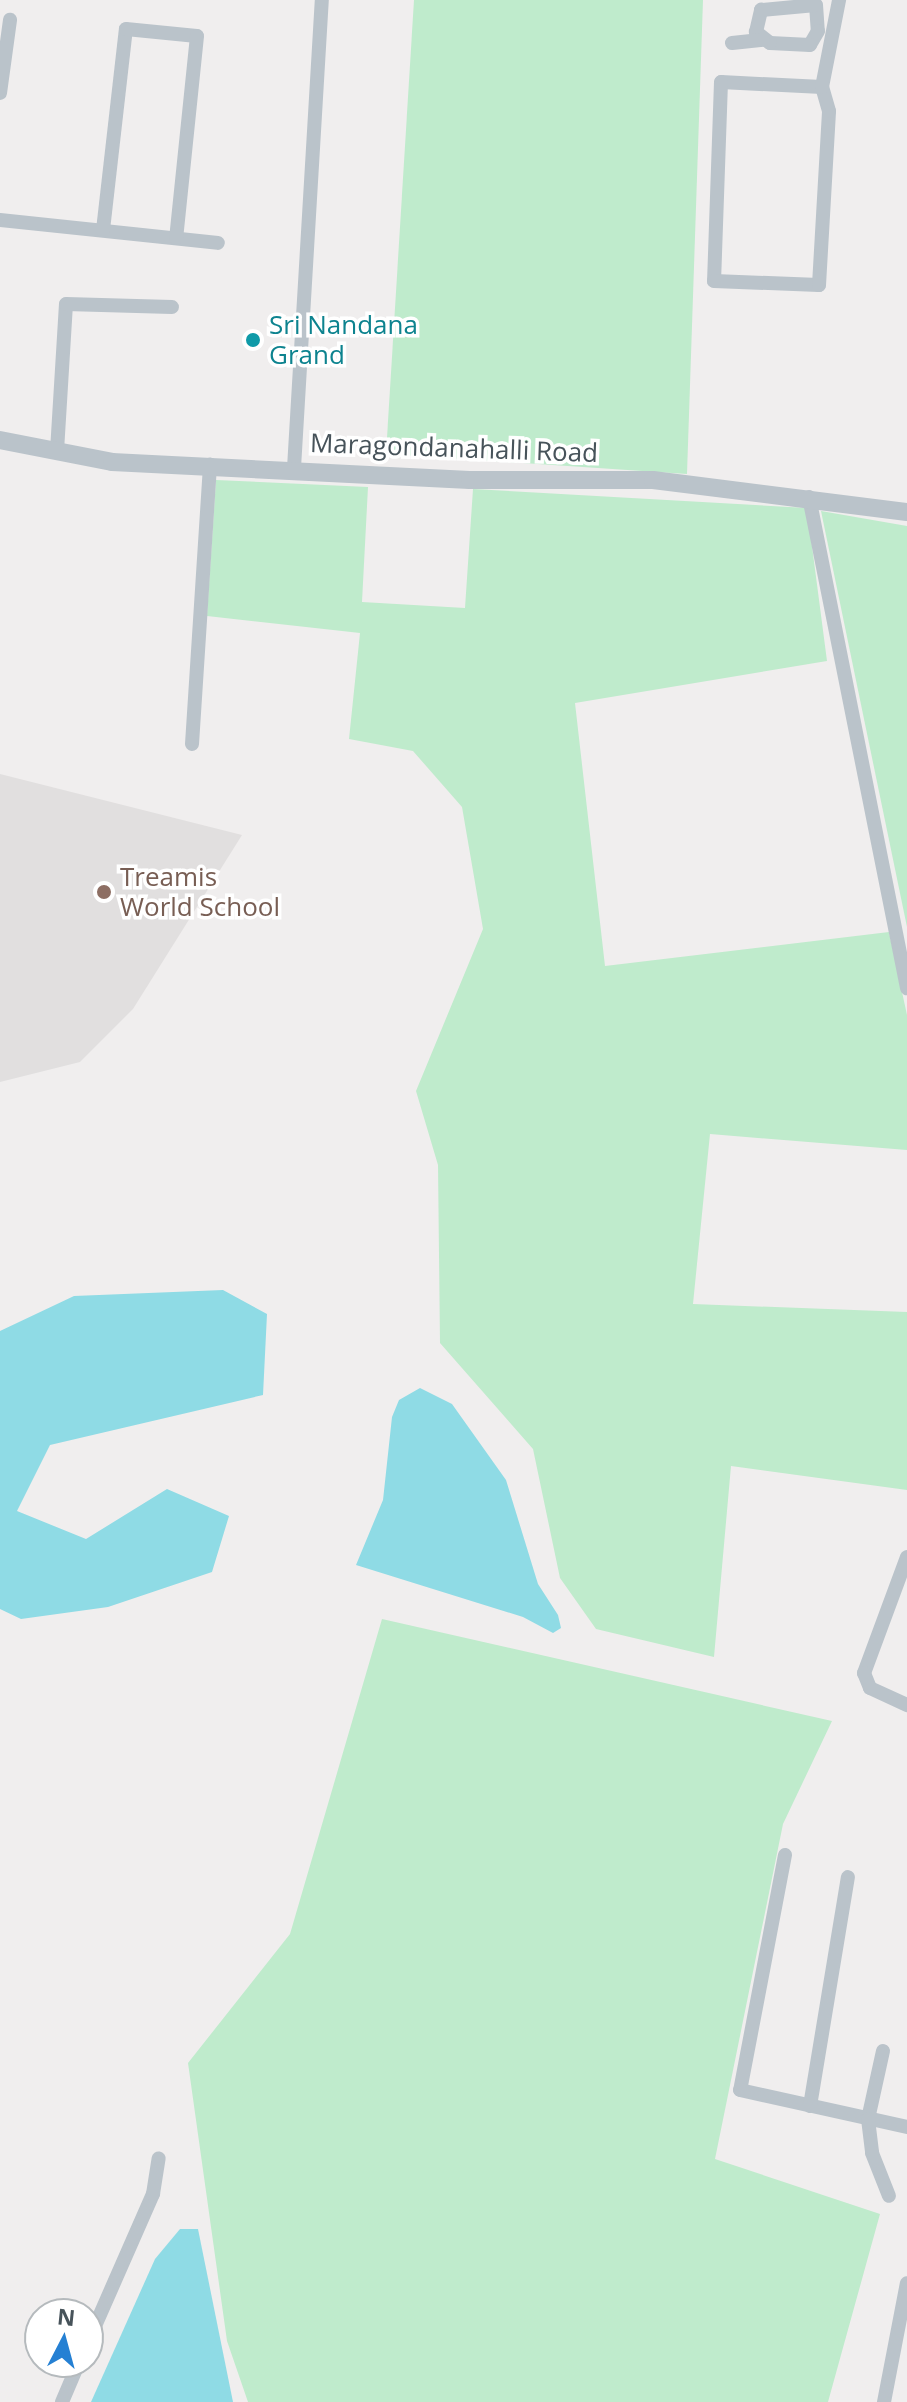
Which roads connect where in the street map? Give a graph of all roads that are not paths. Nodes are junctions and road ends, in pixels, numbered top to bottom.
1 (322, 0) edge
2 (839, 0) edge
3 (818, 2) edge
4 (10, 20) dead end
5 (763, 40) junction
6 (732, 43) dead end
7 (822, 87) junction
8 (0, 90) edge
9 (0, 220) edge
10 (103, 230) junction
11 (176, 238) junction
12 (218, 243) dead end
13 (172, 307) dead end
14 (0, 440) edge
15 (57, 451) junction
16 (210, 465) junction
17 (294, 468) junction
18 (809, 497) junction
19 (907, 512) edge
20 (192, 744) dead end
21 (907, 988) edge
22 (907, 1557) edge
23 (907, 1705) edge
24 (785, 1855) dead end
25 (848, 1877) dead end
26 (883, 2051) dead end
27 (810, 2106) junction
28 (868, 2119) junction
29 (907, 2127) edge
30 (159, 2158) dead end
31 (889, 2196) dead end
32 (907, 2283) edge
33 (104, 2306) edge
34 (72, 2378) edge
35 (62, 2402) edge
36 (884, 2402) edge

1 - 17 street
2 - 7 street
3 - 5 street
3 - 5 street
4 - 8 street
5 - 6 street
7 - 7 street
9 - 10 street
10 - 11 street
10 - 11 street
11 - 12 street
13 - 15 street
14 - 15 street, Maragondanahalli Road
15 - 16 street, Maragondanahalli Road
16 - 17 street, Maragondanahalli Road
16 - 20 street
17 - 18 street, Maragondanahalli Road
18 - 19 street, Maragondanahalli Road
18 - 21 street
22 - 23 street
24 - 27 street
25 - 27 street
26 - 28 street
27 - 28 street
28 - 29 street
28 - 31 street
30 - 33 street
32 - 36 street
34 - 35 street

